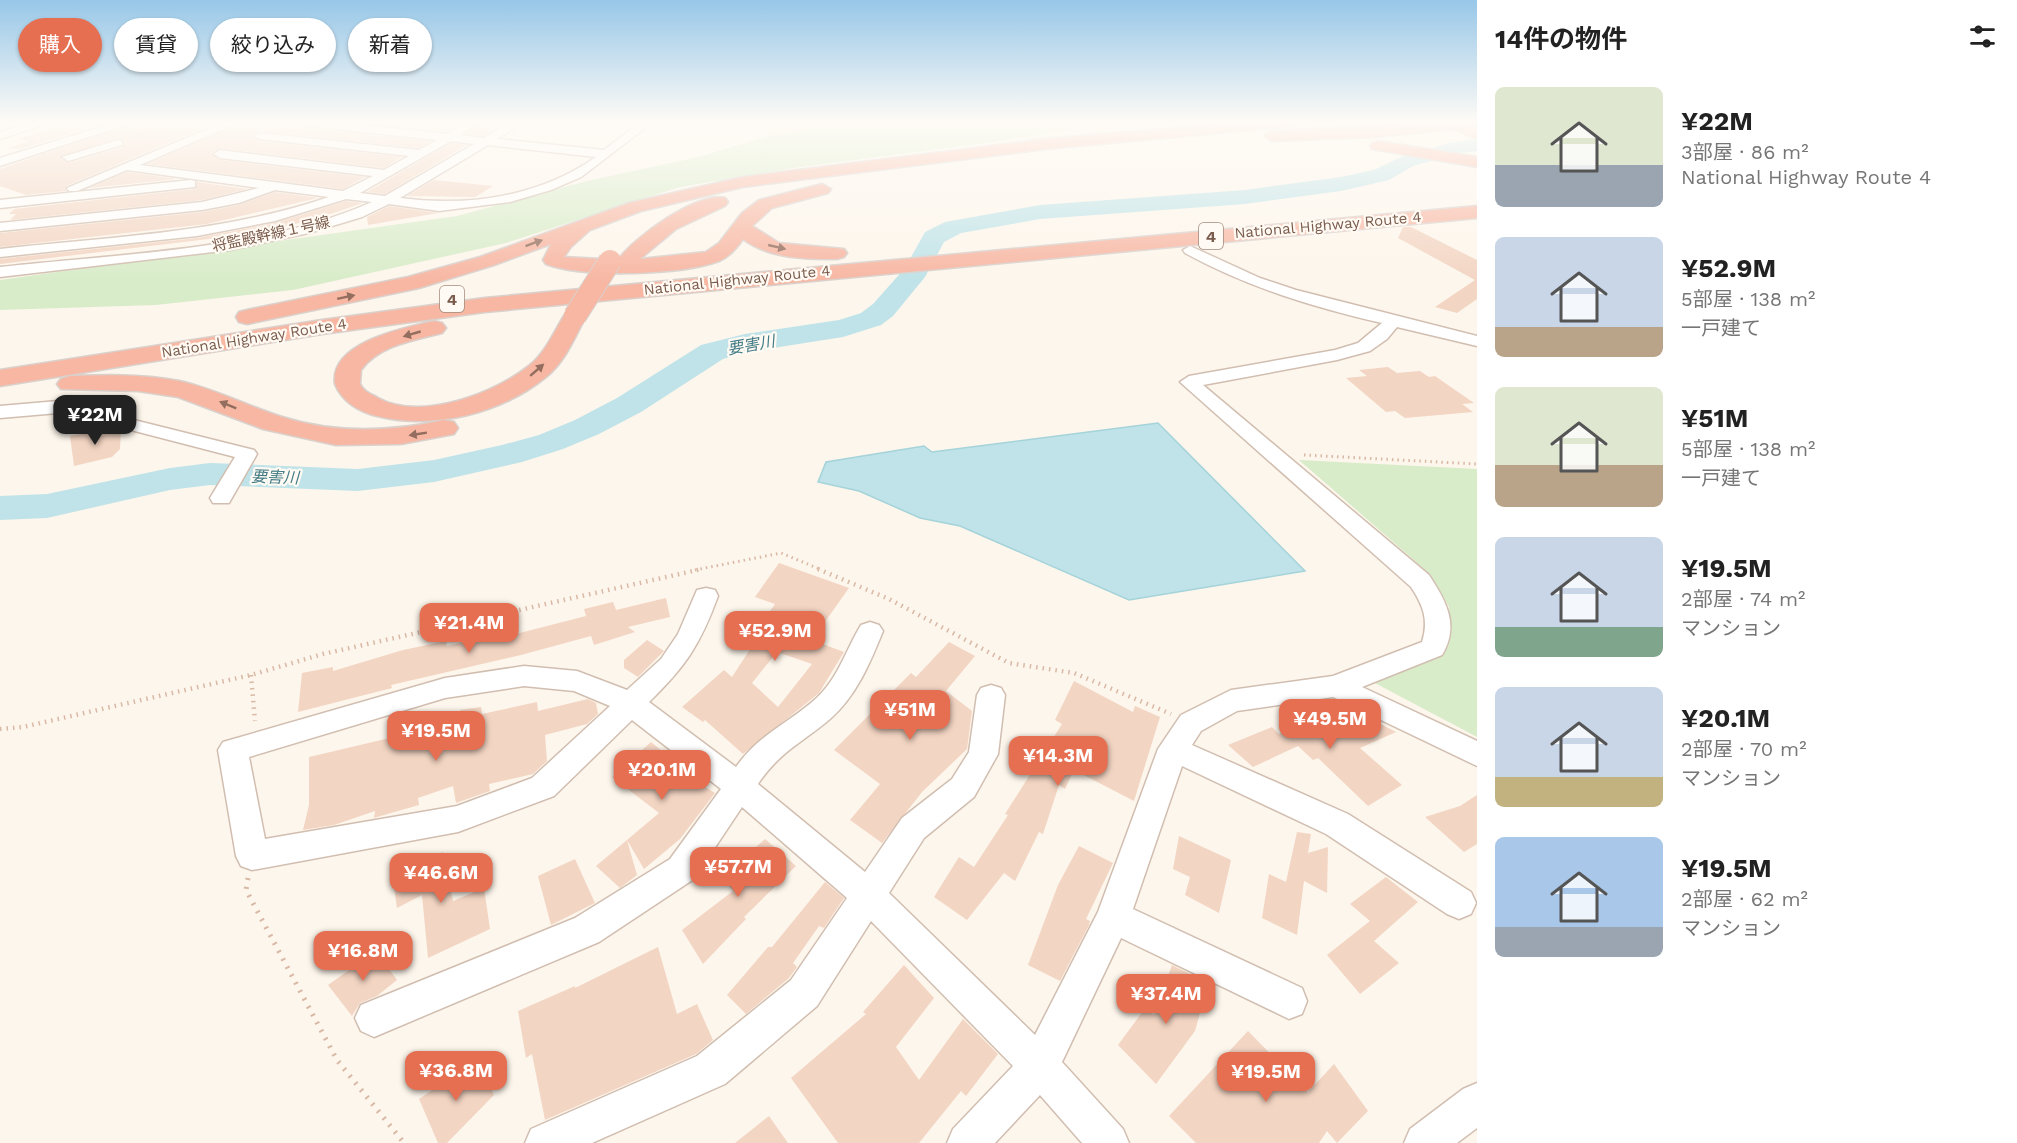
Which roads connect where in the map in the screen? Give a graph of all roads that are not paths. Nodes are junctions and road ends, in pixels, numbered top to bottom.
1 (106, 175) edge
2 (190, 175) edge
3 (381, 175) edge
4 (429, 175) edge
5 (574, 175) edge
6 (789, 175) edge
7 (793, 175) edge
8 (835, 175) edge
9 (885, 175) edge
10 (207, 178) junction
11 (275, 186) junction
12 (346, 194) junction
13 (85, 195) junction
14 (42, 199) junction
15 (388, 200) junction
16 (0, 204) edge
17 (1477, 204) edge
18 (1477, 212) edge
19 (72, 219) junction
20 (590, 222) junction
21 (0, 227) edge
22 (742, 227) junction
23 (1209, 236) junction
24 (1132, 243) junction
25 (58, 246) junction
26 (1190, 250) junction
27 (0, 253) edge
28 (947, 253) junction
29 (907, 256) junction
30 (619, 260) junction
31 (47, 267) junction
32 (0, 272) edge
33 (759, 277) junction
34 (585, 314) junction
35 (230, 320) dead end
36 (1394, 320) junction
37 (195, 327) dead end
38 (1477, 341) edge
39 (0, 362) edge
40 (0, 368) edge
41 (0, 378) edge
42 (0, 392) edge
43 (0, 412) edge
44 (229, 484) dead end
45 (706, 596) dead end
46 (870, 631) dead end
47 (1336, 686) junction
48 (991, 695) dead end
49 (630, 703) junction
50 (1173, 750) junction
51 (1477, 754) edge
52 (739, 786) junction
53 (868, 895) junction
54 (1459, 903) dead end
55 (1113, 917) junction
56 (1288, 1001) dead end
57 (374, 1018) dead end
58 (1040, 1066) junction
59 (1477, 1103) edge
60 (545, 1143) edge
61 (967, 1143) edge
62 (1109, 1143) edge
63 (1424, 1143) edge

1 - 14 street
2 - 10 street
3 - 12 street
4 - 15 street, 将監殿幹線１号線
5 - 15 street
6 - 20 highway
7 - 30 highway
8 - 30 highway
9 - 22 highway
10 - 11 street
10 - 13 street
11 - 12 street
11 - 19 street
12 - 15 street
12 - 25 street
13 - 14 street
13 - 19 street
14 - 16 street
15 - 31 street, 将監殿幹線１号線
17 - 28 highway, National Highway Route 4 / 4
18 - 23 highway, National Highway Route 4 / 4
19 - 21 street
19 - 25 street
20 - 22 highway
35 -> 20 highway
22 -> 29 highway
23 - 24 highway, National Highway Route 4 / 4
23 - 26 highway
24 - 26 highway
24 - 28 highway, National Highway Route 4 / 4
25 - 27 street
25 - 31 street
26 - 36 street
28 - 29 highway, National Highway Route 4 / 4
29 - 33 highway, National Highway Route 4 / 4
29 - 40 highway, National Highway Route 4 / 4
30 - 34 highway, bridge
31 - 32 street, 将監殿幹線１号線
33 -> 34 highway
33 - 41 highway, National Highway Route 4 / 4
34 -> 42 highway
36 - 38 street
36 - 47 street
37 - 39 highway
43 - 44 street
45 - 49 street
46 - 52 street
47 - 50 street
47 - 51 street
48 - 53 street
49 - 49 street
49 - 52 street
50 - 54 street
50 - 55 street
52 - 53 street
52 - 57 street
53 - 58 street
53 - 60 street
55 - 56 street
55 - 58 street
58 - 61 street
58 - 62 street
59 - 63 street

